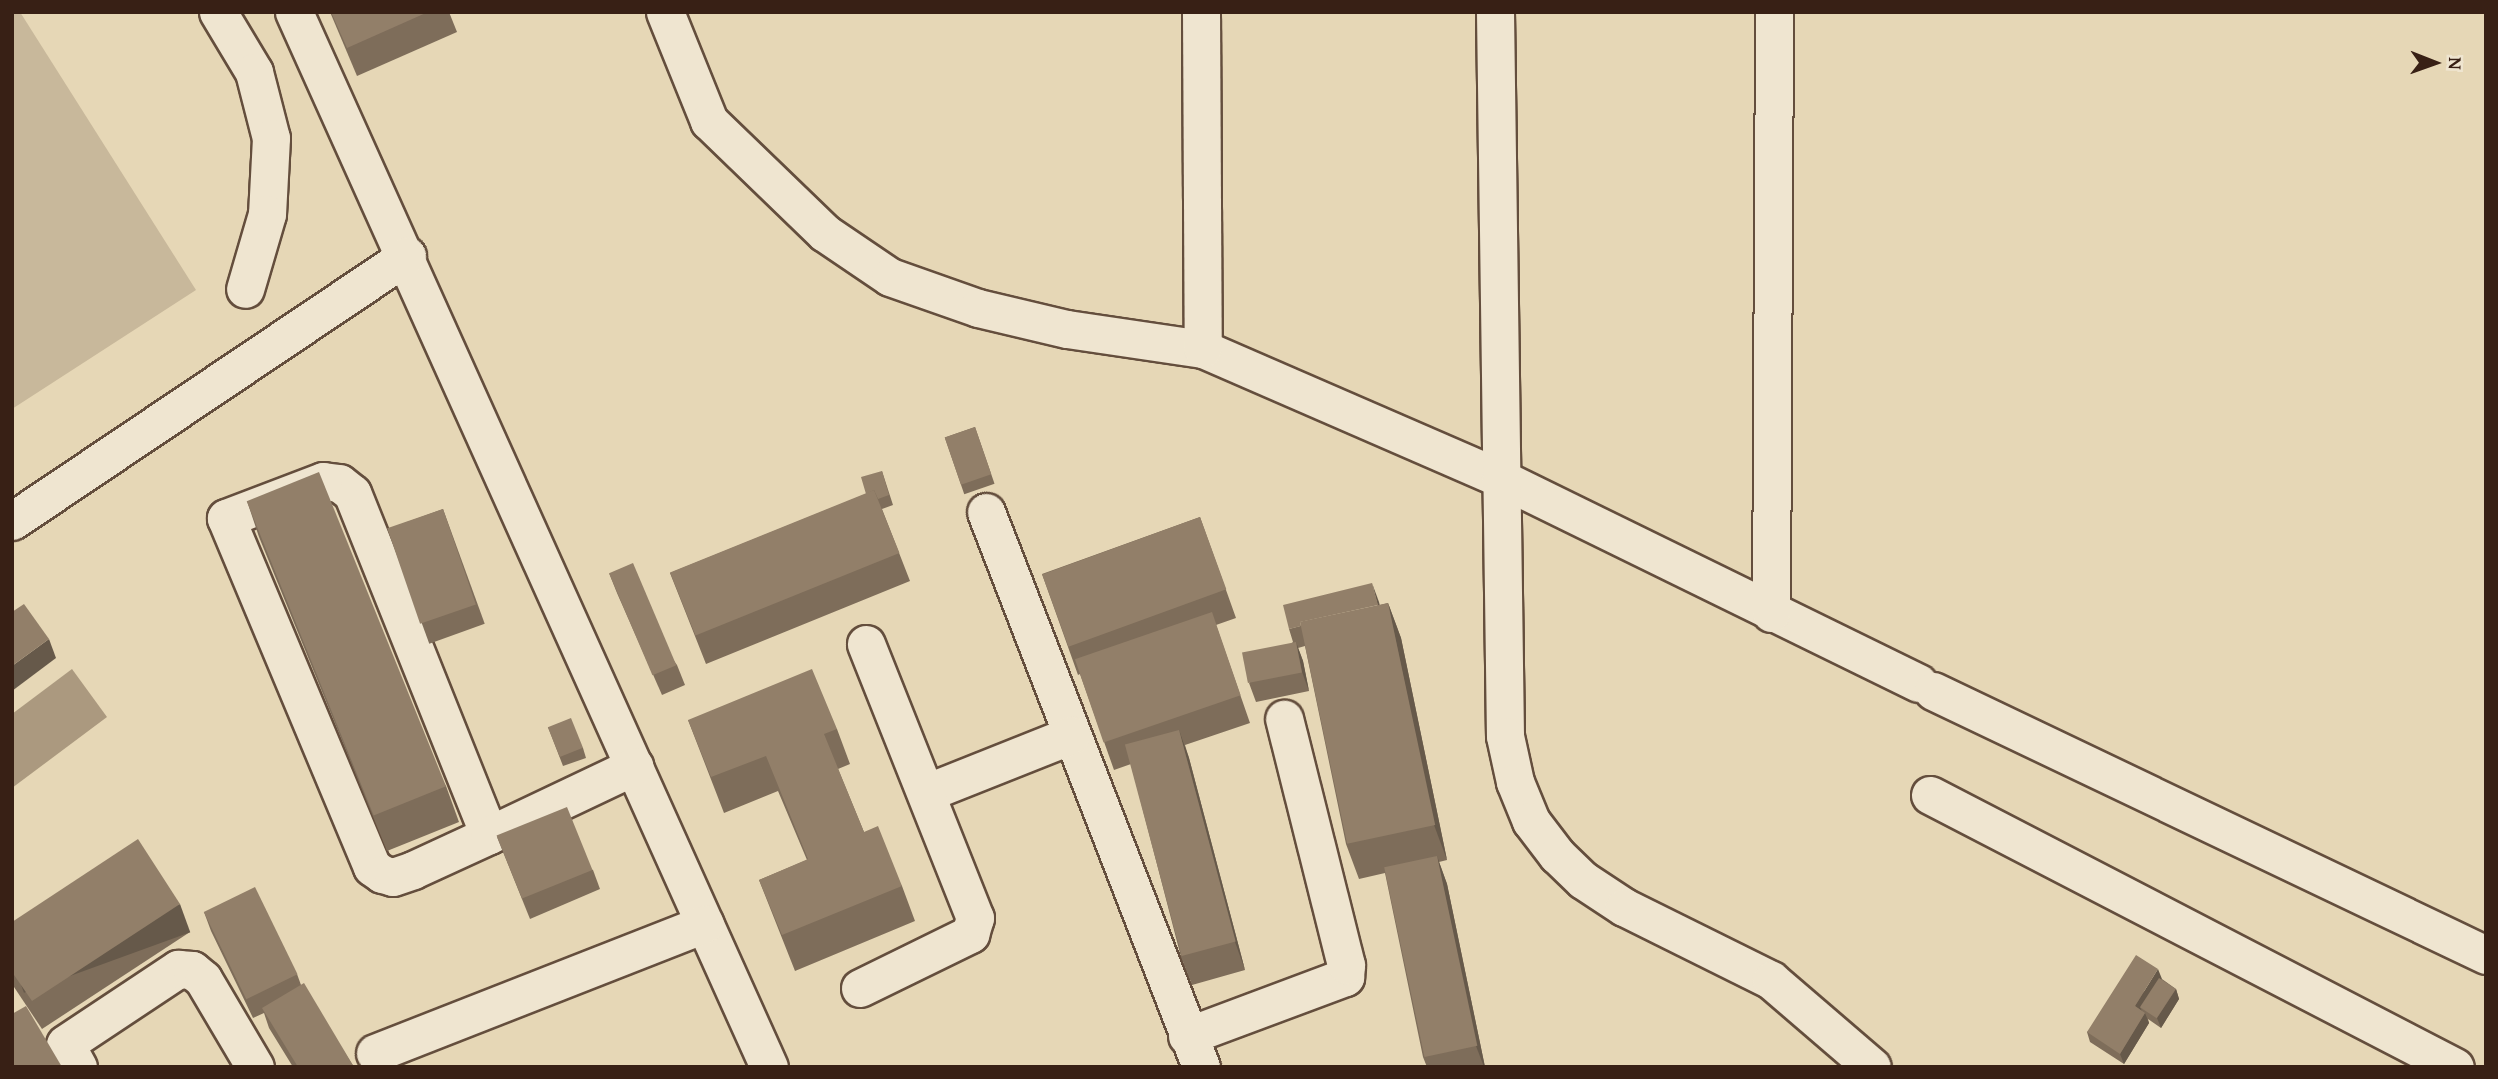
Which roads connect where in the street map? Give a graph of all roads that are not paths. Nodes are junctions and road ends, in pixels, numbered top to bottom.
1 (218, 12) edge
2 (294, 12) edge
3 (665, 12) edge
4 (1201, 12) edge
5 (1495, 12) edge
6 (1774, 12) edge
7 (407, 256) junction
8 (245, 289) dead end
9 (1203, 349) junction
10 (1500, 478) junction
11 (986, 513) dead end
12 (12, 521) edge
13 (1771, 613) junction
14 (866, 644) dead end
15 (1284, 719) dead end
16 (1071, 735) junction
17 (634, 766) junction
18 (928, 792) junction
19 (1930, 795) dead end
20 (489, 835) junction
21 (705, 924) junction
22 (2486, 955) edge
23 (860, 988) dead end
24 (1194, 1051) edge
25 (375, 1053) dead end
26 (78, 1067) edge
27 (255, 1067) edge
28 (769, 1067) edge
29 (1872, 1067) edge
30 (2455, 1067) edge

1 - 8 street
2 - 7 street
3 - 9 street
4 - 9 street
5 - 10 street
6 - 13 street
7 - 12 street
7 - 17 street
9 - 10 street
10 - 13 street
10 - 29 street
11 - 16 street
13 - 22 street
14 - 18 street
15 - 24 street
16 - 18 street
16 - 24 street
17 - 20 street
17 - 21 street
18 - 23 street
19 - 30 street
20 - 20 street
21 - 25 street
21 - 28 street
26 - 27 street

